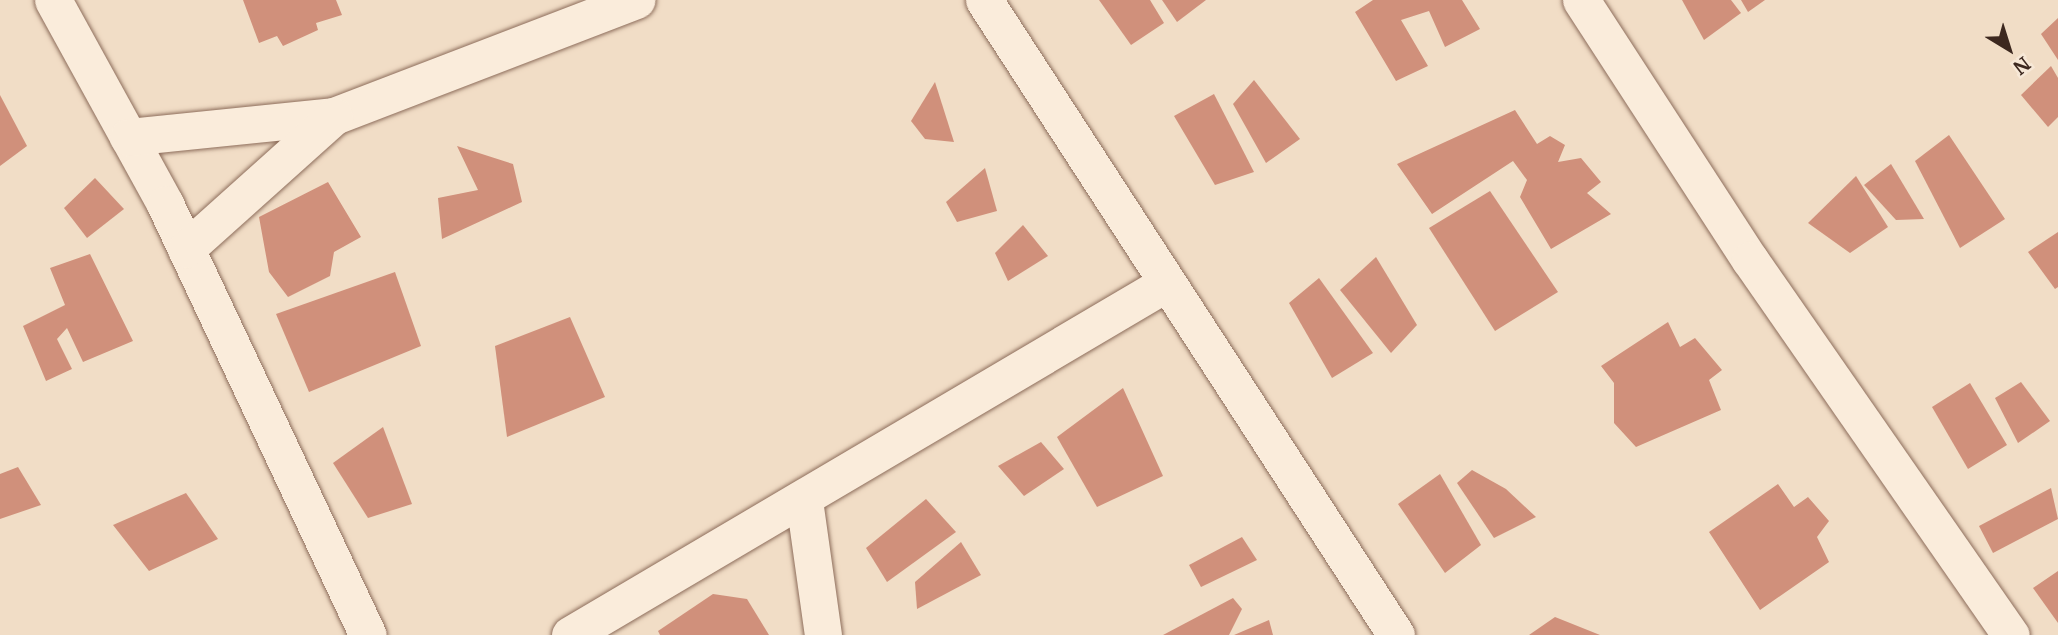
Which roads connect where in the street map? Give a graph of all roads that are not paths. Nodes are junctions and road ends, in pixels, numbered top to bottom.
1 (53, 0) edge
2 (636, 0) edge
3 (984, 0) edge
4 (1581, 0) edge
5 (334, 116) junction
6 (128, 137) junction
7 (186, 249) junction
8 (1165, 284) junction
9 (804, 499) junction
10 (368, 635) edge
11 (570, 635) edge
12 (823, 635) edge
13 (1396, 635) edge
14 (2011, 635) edge

1 - 6 street
2 - 5 street
3 - 8 street
4 - 14 street
5 - 6 street
5 - 7 street
6 - 7 street
7 - 10 street
8 - 9 street
8 - 13 street
9 - 11 street
9 - 12 street

